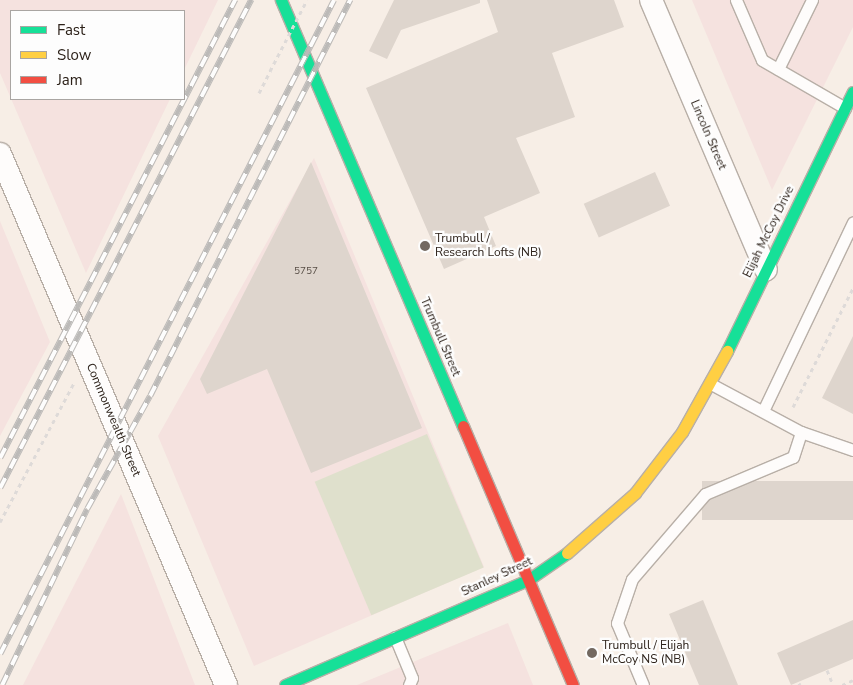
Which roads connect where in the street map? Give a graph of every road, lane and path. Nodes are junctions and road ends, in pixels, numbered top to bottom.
1 (281, 0) edge
2 (308, 0) edge
3 (651, 0) edge
4 (736, 0) edge
5 (812, 0) edge
6 (778, 69) junction
7 (853, 92) edge
8 (259, 93) dead end
9 (845, 108) junction
10 (0, 154) edge
11 (853, 222) edge
12 (766, 269) junction
13 (853, 288) edge
14 (91, 368) junction
15 (711, 384) junction
16 (793, 407) dead end
17 (763, 411) junction
18 (801, 432) junction
19 (853, 450) edge
20 (0, 522) edge
21 (528, 580) junction
22 (395, 637) junction
23 (827, 670) dead end
24 (853, 680) edge
25 (226, 685) edge
26 (285, 685) edge
27 (409, 685) edge
28 (573, 685) edge
29 (643, 685) edge
30 (833, 685) edge
31 (842, 685) edge

1 - 21 street, Trumbull Street
2 - 8 path, bridge
3 - 12 street, Lincoln Street
4 - 6 lane
5 - 6 lane
6 - 9 lane
7 - 9 street, Elijah McCoy Drive
9 - 12 street, Elijah McCoy Drive
10 - 14 street, Commonwealth Street
11 - 17 lane
12 - 15 street, Elijah McCoy Drive
13 - 16 path
14 - 20 path
14 - 25 street, Commonwealth Street
15 - 17 lane
15 - 21 street, Stanley Street
17 - 18 lane
18 - 19 lane
18 - 29 lane
21 - 22 street, Stanley Street
21 - 28 street, Trumbull Street
22 - 26 street, Stanley Street
22 - 27 lane
23 - 30 path
24 - 31 path

